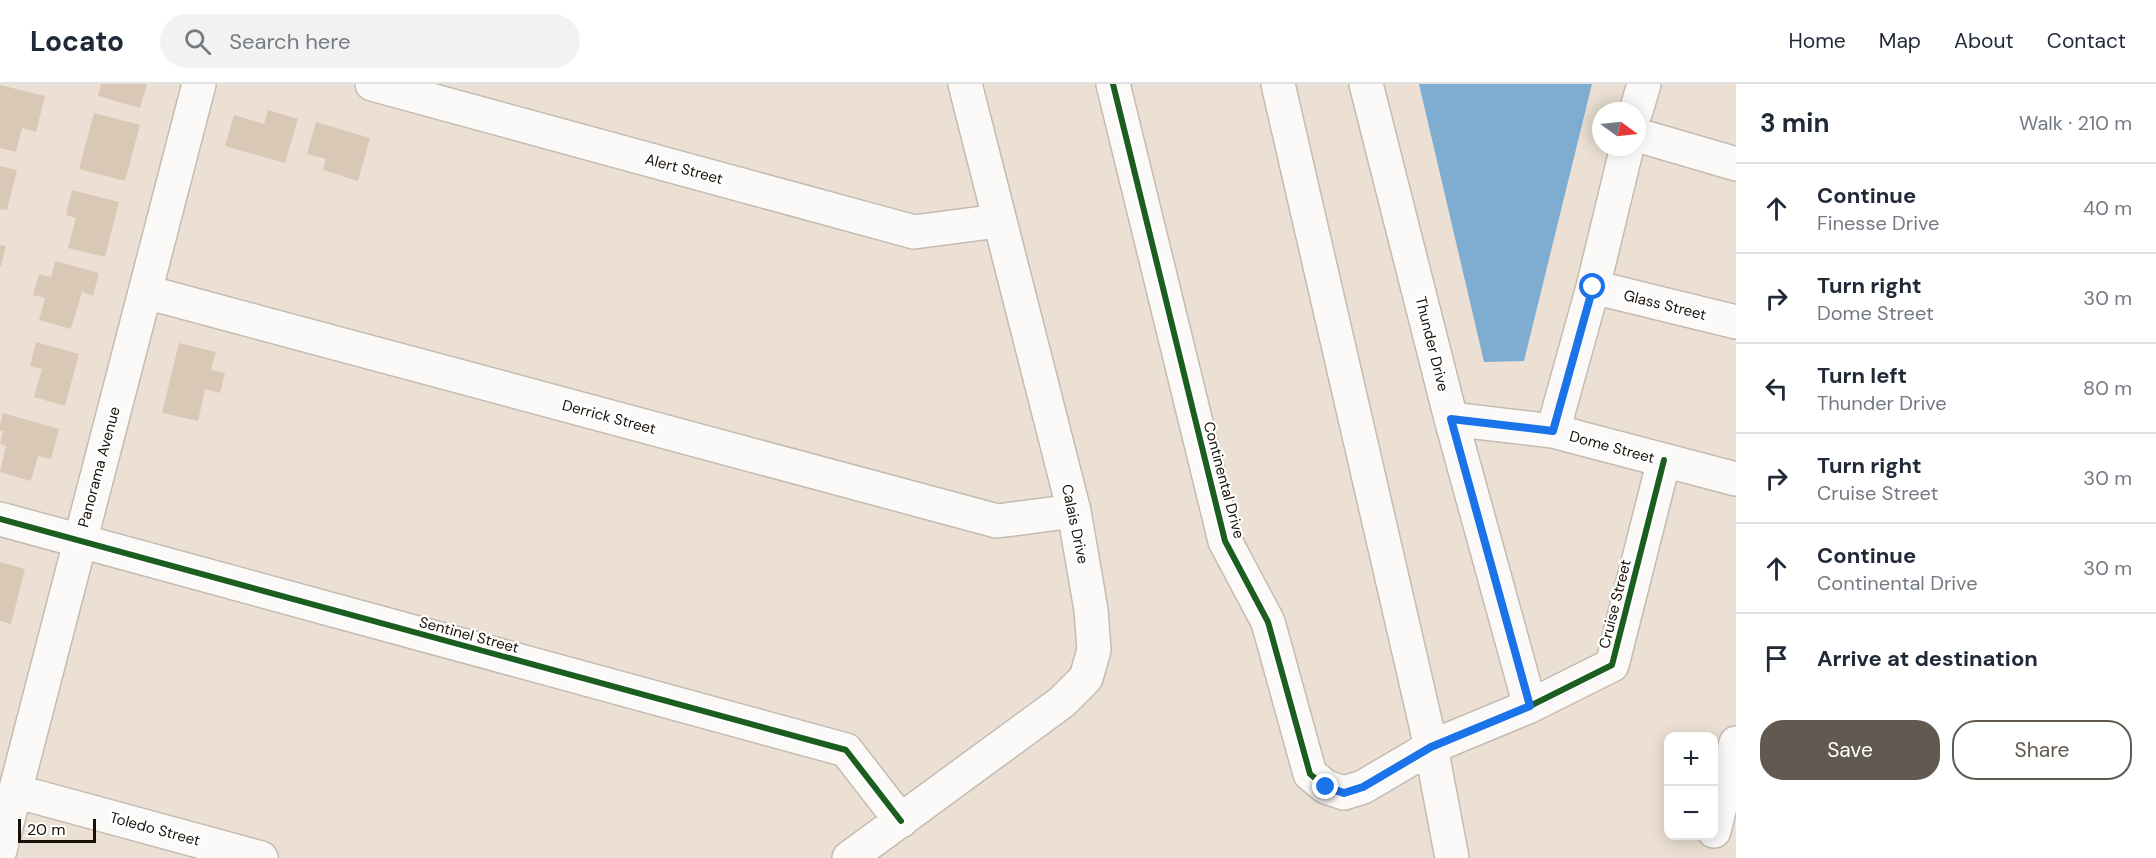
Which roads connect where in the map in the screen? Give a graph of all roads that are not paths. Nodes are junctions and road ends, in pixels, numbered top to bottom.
1 (199, 84) edge
2 (372, 84) edge
3 (965, 84) edge
4 (1113, 84) edge
5 (1278, 84) edge
6 (1366, 84) edge
7 (1644, 84) edge
8 (1639, 102) edge
9 (1646, 138) edge
10 (1625, 156) edge
11 (1736, 164) edge
12 (998, 221) junction
13 (1593, 287) junction
14 (146, 292) junction
15 (1736, 322) edge
16 (1451, 419) junction
17 (1553, 431) junction
18 (1664, 460) junction
19 (1736, 479) edge
20 (1074, 511) junction
21 (0, 519) edge
22 (79, 540) junction
23 (1530, 706) junction
24 (1736, 743) edge
25 (1431, 747) junction
26 (15, 791) junction
27 (901, 821) junction
28 (1720, 824) edge
29 (0, 850) edge
30 (261, 858) edge
31 (849, 858) edge
32 (1452, 858) edge
33 (1707, 858) edge

1 - 14 street, Panorama Avenue
2 - 12 street, Alert Street
3 - 12 street, Calais Drive
4 - 25 street, Continental Drive
5 - 25 street
6 - 16 street, Thunder Drive
7 - 8 street
9 - 11 street
10 - 13 street
12 - 20 street, Calais Drive
13 - 15 street, Glass Street
13 - 17 street
14 - 20 street, Derrick Street
14 - 22 street, Panorama Avenue
16 - 17 street, Dome Street
16 - 23 street, Thunder Drive
17 - 18 street, Dome Street
18 - 19 street, Dome Street
18 - 23 street, Cruise Street
20 - 27 street, Calais Drive
21 - 22 street, Sentinel Street
22 - 26 street, Panorama Avenue
22 - 27 street, Sentinel Street
23 - 25 street, Cruise Street
24 - 28 street
25 - 32 street
26 - 29 street, Panorama Avenue
26 - 30 street, Toledo Street
27 - 31 street, Calais Drive
28 - 33 street

